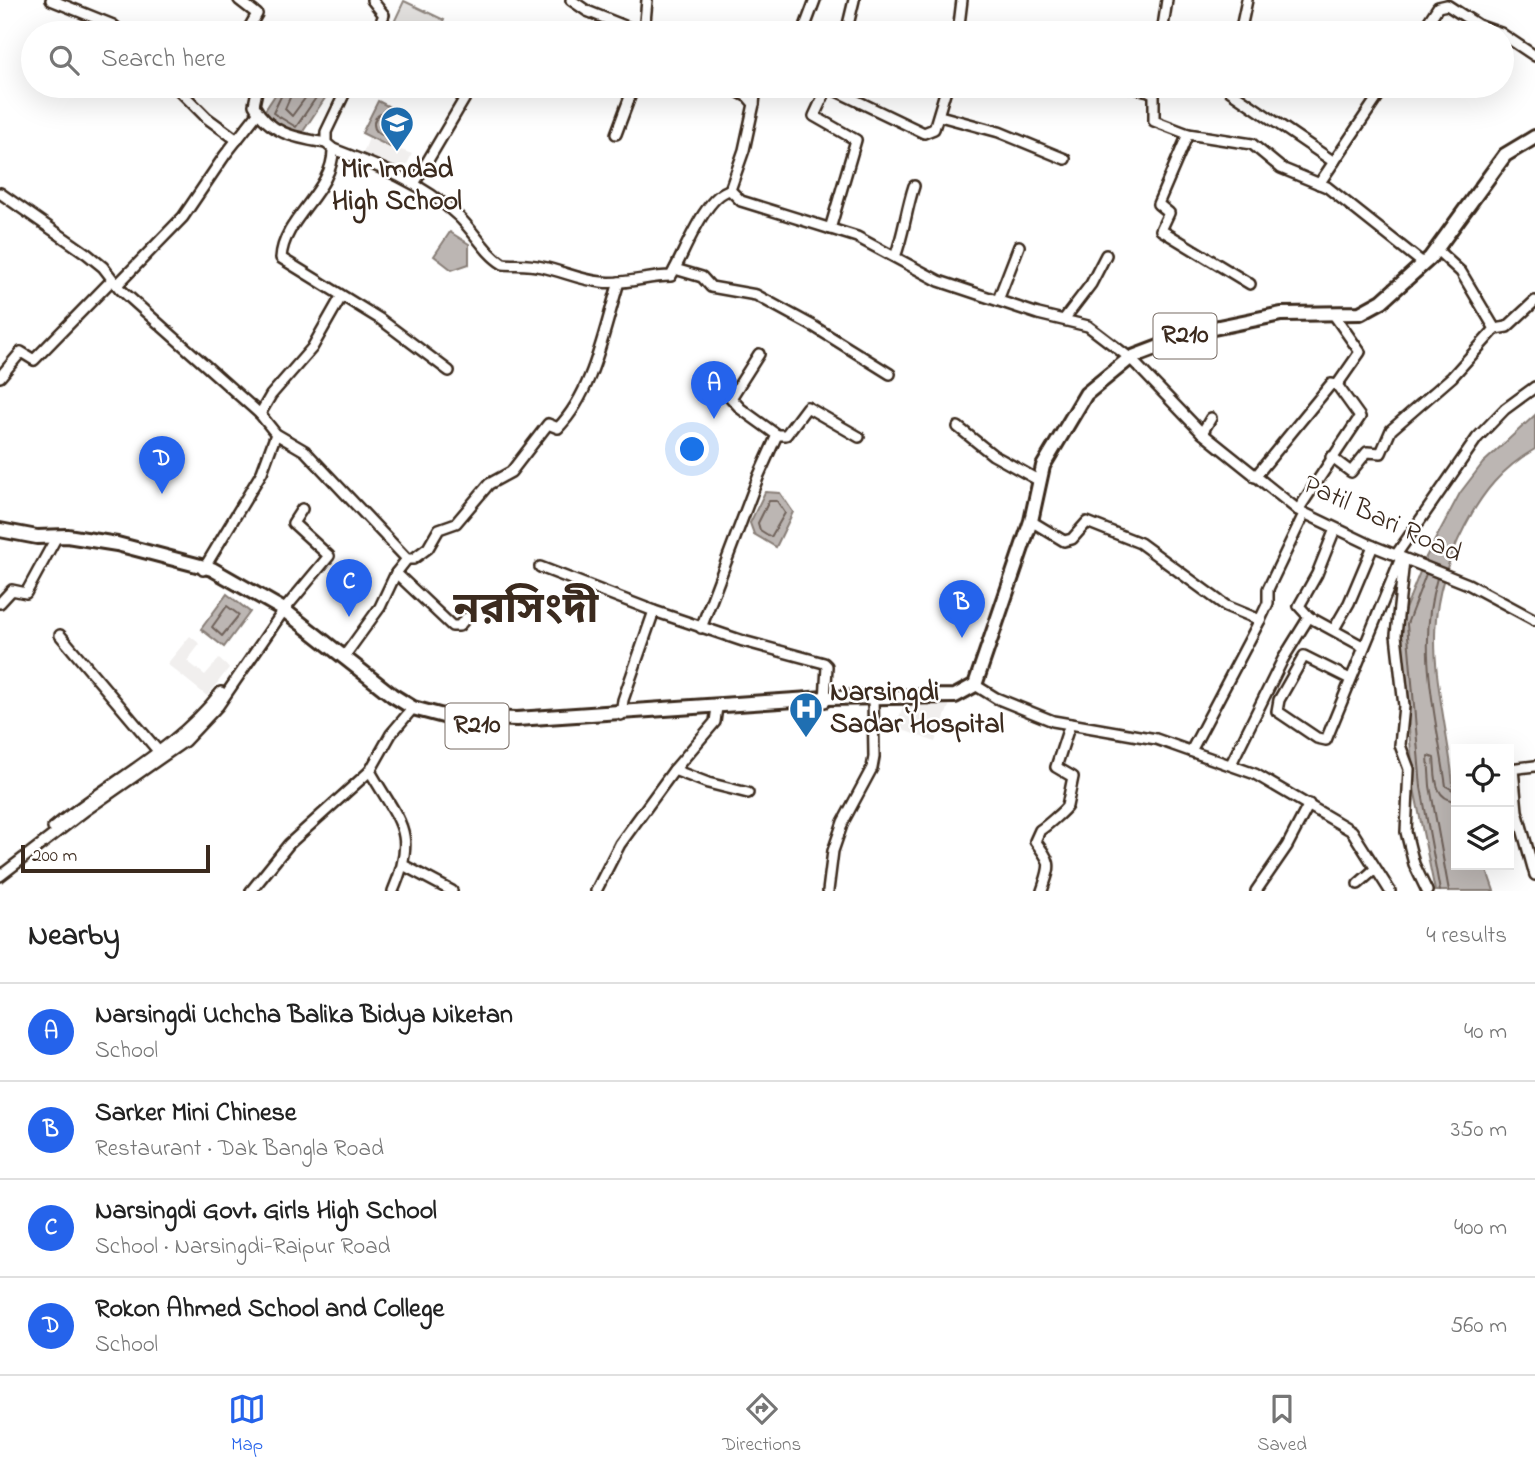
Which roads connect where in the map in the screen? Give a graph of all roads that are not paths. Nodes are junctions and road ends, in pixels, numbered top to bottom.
1 (51, 0) edge
2 (239, 0) edge
3 (372, 0) edge
4 (571, 0) edge
5 (647, 0) edge
6 (815, 0) edge
7 (854, 0) edge
8 (962, 0) edge
9 (1167, 0) edge
10 (1247, 0) edge
11 (103, 21) edge
12 (253, 21) edge
13 (381, 21) edge
14 (612, 21) edge
15 (644, 21) edge
16 (807, 21) edge
17 (849, 21) edge
18 (959, 21) edge
19 (1164, 21) edge
20 (1243, 21) edge
21 (1429, 21) edge
22 (1472, 21) edge
23 (1514, 41) edge
24 (1535, 55) edge
25 (187, 98) edge
26 (255, 98) edge
27 (342, 98) edge
28 (465, 98) edge
29 (630, 98) edge
30 (749, 98) edge
31 (755, 98) edge
32 (823, 98) edge
33 (851, 98) edge
34 (944, 98) edge
35 (1154, 98) edge
36 (1229, 98) edge
37 (1245, 98) edge
38 (1377, 98) edge
39 (754, 104) junction
40 (1228, 104) dead end
41 (258, 113) junction
42 (940, 116) junction
43 (616, 134) dead end
44 (1188, 134) junction
45 (1535, 137) edge
46 (237, 140) junction
47 (330, 146) junction
48 (1065, 159) dead end
49 (1334, 162) junction
50 (414, 184) junction
51 (1319, 184) junction
52 (914, 186) dead end
53 (730, 190) junction
54 (0, 193) edge
55 (830, 229) junction
56 (1019, 246) dead end
57 (1437, 250) junction
58 (1107, 255) dead end
59 (895, 257) junction
60 (1424, 264) junction
61 (675, 269) junction
62 (115, 282) junction
63 (619, 282) junction
64 (1250, 284) dead end
65 (341, 297) junction
66 (998, 300) junction
67 (1535, 301) edge
68 (1334, 315) junction
69 (1065, 318) junction
70 (1495, 329) junction
71 (759, 354) dead end
72 (1130, 358) junction
73 (449, 372) dead end
74 (890, 374) dead end
75 (0, 377) edge
76 (1337, 385) junction
77 (1535, 387) edge
78 (260, 414) junction
79 (1211, 418) dead end
80 (958, 427) dead end
81 (1202, 433) junction
82 (276, 434) junction
83 (778, 435) junction
84 (859, 437) dead end
85 (1331, 457) junction
86 (1255, 477) junction
87 (1038, 480) junction
88 (302, 509) dead end
89 (1301, 512) junction
90 (1031, 521) junction
91 (1335, 529) junction
92 (0, 530) edge
93 (59, 538) junction
94 (1373, 546) junction
95 (1402, 558) junction
96 (407, 559) junction
97 (540, 567) dead end
98 (204, 568) junction
99 (396, 573) junction
100 (0, 603) edge
101 (653, 611) junction
102 (280, 616) junction
103 (1309, 617) junction
104 (466, 618) dead end
105 (1260, 620) junction
106 (1535, 620) edge
107 (702, 628) junction
108 (1334, 629) junction
109 (60, 635) dead end
110 (1364, 647) junction
111 (344, 658) junction
112 (1350, 679) junction
113 (975, 685) junction
114 (873, 698) junction
115 (825, 701) junction
116 (411, 710) junction
117 (717, 710) junction
118 (621, 714) junction
119 (1070, 724) junction
120 (1191, 751) junction
121 (159, 752) junction
122 (1231, 764) junction
123 (1535, 766) edge
124 (1514, 769) edge
125 (674, 770) junction
126 (370, 771) junction
127 (1514, 790) edge
128 (748, 793) dead end
129 (1309, 804) junction
130 (1532, 854) edge
131 (403, 865) junction
132 (1375, 869) junction
133 (0, 873) edge
134 (1535, 875) edge
135 (1358, 884) dead end
136 (251, 891) edge
137 (393, 891) edge
138 (453, 891) edge
139 (596, 891) edge
140 (828, 891) edge
141 (1042, 891) edge
142 (1256, 891) edge
143 (1390, 891) edge
144 (1427, 891) edge

1 - 11 street
2 - 12 street
3 - 13 street
4 - 14 street
5 - 15 street
6 - 16 street
7 - 17 street
8 - 18 street
9 - 19 street
10 - 20 street
21 - 22 street
23 - 24 street
25 - 46 street
26 - 41 street
27 - 47 street
28 - 50 street
29 - 43 street
30 - 39 street
31 - 39 street
32 - 55 street
33 - 42 street
34 - 42 street
35 - 44 street
36 - 40 street
37 - 49 street
38 - 49 street
39 - 53 street
41 - 46 street
41 - 47 street
42 - 48 street
44 - 51 street
44 - 64 street
45 - 57 main road, R210
46 - 62 street
47 - 50 street
47 - 65 street
49 - 51 street
50 - 63 street
51 - 60 street
52 - 59 street
53 - 55 street, Patil Bari Road
53 - 61 street
54 - 62 street
55 - 59 street, Patil Bari Road
56 - 66 street
57 - 60 main road, R210
57 - 70 street
58 - 69 street
59 - 66 street, Patil Bari Road
60 - 68 main road, R210
61 - 63 street
61 - 74 street
62 - 75 street
62 - 78 street
63 - 96 street
65 - 73 street
65 - 78 street
66 - 69 street, Patil Bari Road
67 - 70 street
68 - 72 main road, R210
68 - 76 street
69 - 72 street, Patil Bari Road
70 - 85 street
71 - 83 street
72 - 81 street, Patil Bari Road
72 - 87 main road, R210
76 - 85 street
76 - 86 street
77 - 95 street
78 - 82 street
79 - 81 street
80 - 87 street
81 - 86 street, Patil Bari Road
82 - 96 street
82 - 98 street
83 - 84 street
83 - 107 street
85 - 89 street
86 - 89 street, Patil Bari Road
87 - 90 main road, R210
88 - 102 street
89 - 91 street, Patil Bari Road
89 - 105 street
90 - 105 street
90 - 113 main road, R210
91 - 94 street, Patil Bari Road
91 - 103 street
92 - 93 main road, R210
93 - 98 main road, R210
93 - 100 street
94 - 95 street, Patil Bari Road
94 - 108 street
95 - 106 street, Patil Bari Road
95 - 110 street
95 - 144 street
96 - 99 street
97 - 101 street
98 - 102 main road, R210
99 - 104 street
99 - 111 street
101 - 107 street
101 - 118 street
102 - 111 main road, R210
102 - 116 main road, R210
102 - 121 street
102 - 133 street
103 - 108 street
103 - 122 street
105 - 120 street
107 - 115 street
108 - 110 street
109 - 121 street
110 - 112 street
111 - 116 main road, R210
112 - 112 street
113 - 114 main road, R210
113 - 119 street
114 - 115 main road, R210
114 - 140 street
115 - 117 main road, R210
116 - 118 main road, R210
116 - 126 street
117 - 118 main road, R210
117 - 125 street
119 - 120 street
119 - 141 street
120 - 122 street
121 - 133 street
122 - 129 street
123 - 124 street
125 - 128 street
125 - 139 street
126 - 131 street
126 - 136 street
127 - 130 street
129 - 132 street
129 - 142 street
130 - 134 street
131 - 137 street
131 - 138 street
132 - 135 street
132 - 143 street

